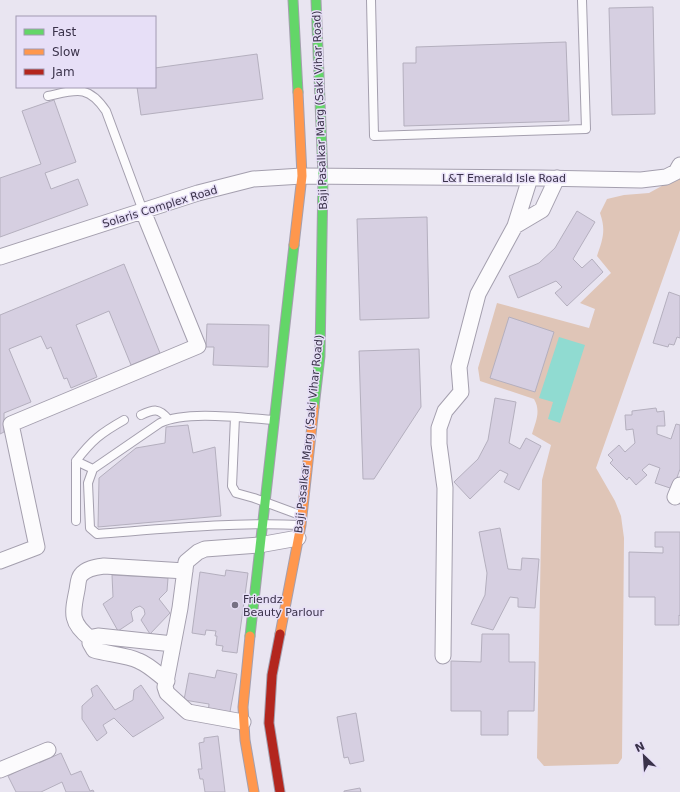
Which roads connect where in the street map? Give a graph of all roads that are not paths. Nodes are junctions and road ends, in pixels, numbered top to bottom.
1 (294, 0) edge
2 (316, 0) edge
3 (371, 0) edge
4 (582, 0) edge
5 (48, 96) dead end
6 (680, 165) edge
7 (302, 176) junction
8 (323, 177) junction
9 (530, 178) junction
10 (557, 178) junction
11 (143, 211) junction
12 (515, 226) junction
13 (0, 257) edge
14 (142, 414) dead end
15 (235, 417) junction
16 (168, 419) junction
17 (124, 420) dead end
18 (274, 420) junction
19 (76, 461) junction
20 (93, 469) junction
21 (265, 503) junction
22 (302, 515) junction
23 (76, 521) dead end
24 (262, 524) junction
25 (300, 532) junction
26 (259, 545) junction
27 (0, 561) edge
28 (185, 571) junction
29 (92, 639) junction
30 (173, 644) junction
31 (443, 656) dead end
32 (166, 681) junction
33 (243, 722) junction
34 (48, 750) dead end
35 (0, 770) edge
36 (254, 792) edge
37 (280, 792) edge

1 - 7 main road, Baji Pasalkar Marg (Saki Vihar Road)
2 - 8 main road, Baji Pasalkar Marg (Saki Vihar Road)
3 - 4 lane
5 - 11 lane
6 - 10 street, L&T Emerald Isle Road
7 - 8 street, Solaris Complex Road
7 - 11 street, Solaris Complex Road
7 - 18 main road, Baji Pasalkar Marg (Saki Vihar Road)
8 - 9 street, L&T Emerald Isle Road
8 - 22 main road, Baji Pasalkar Marg (Saki Vihar Road)
9 - 10 street, L&T Emerald Isle Road
9 - 12 street
10 - 12 street
11 - 13 street, Solaris Complex Road
11 - 27 street
12 - 31 street
14 - 16 lane
15 - 16 lane
15 - 18 lane
15 - 21 lane
16 - 20 lane
17 - 19 lane
18 - 21 main road, Baji Pasalkar Marg (Saki Vihar Road)
19 - 20 lane
19 - 23 lane
20 - 24 lane
21 - 22 lane
21 - 24 main road, Baji Pasalkar Marg (Saki Vihar Road)
22 - 25 main road, Baji Pasalkar Marg (Saki Vihar Road)
24 - 25 lane
24 - 26 main road, Baji Pasalkar Marg (Saki Vihar Road)
25 - 26 street
25 - 37 main road, Baji Pasalkar Marg (Saki Vihar Road)
26 - 28 street
26 - 33 main road, Baji Pasalkar Marg (Saki Vihar Road)
28 - 29 street
28 - 30 street
29 - 30 street
29 - 32 street
30 - 32 street
32 - 33 street
33 - 36 main road, Baji Pasalkar Marg (Saki Vihar Road)
34 - 35 street

